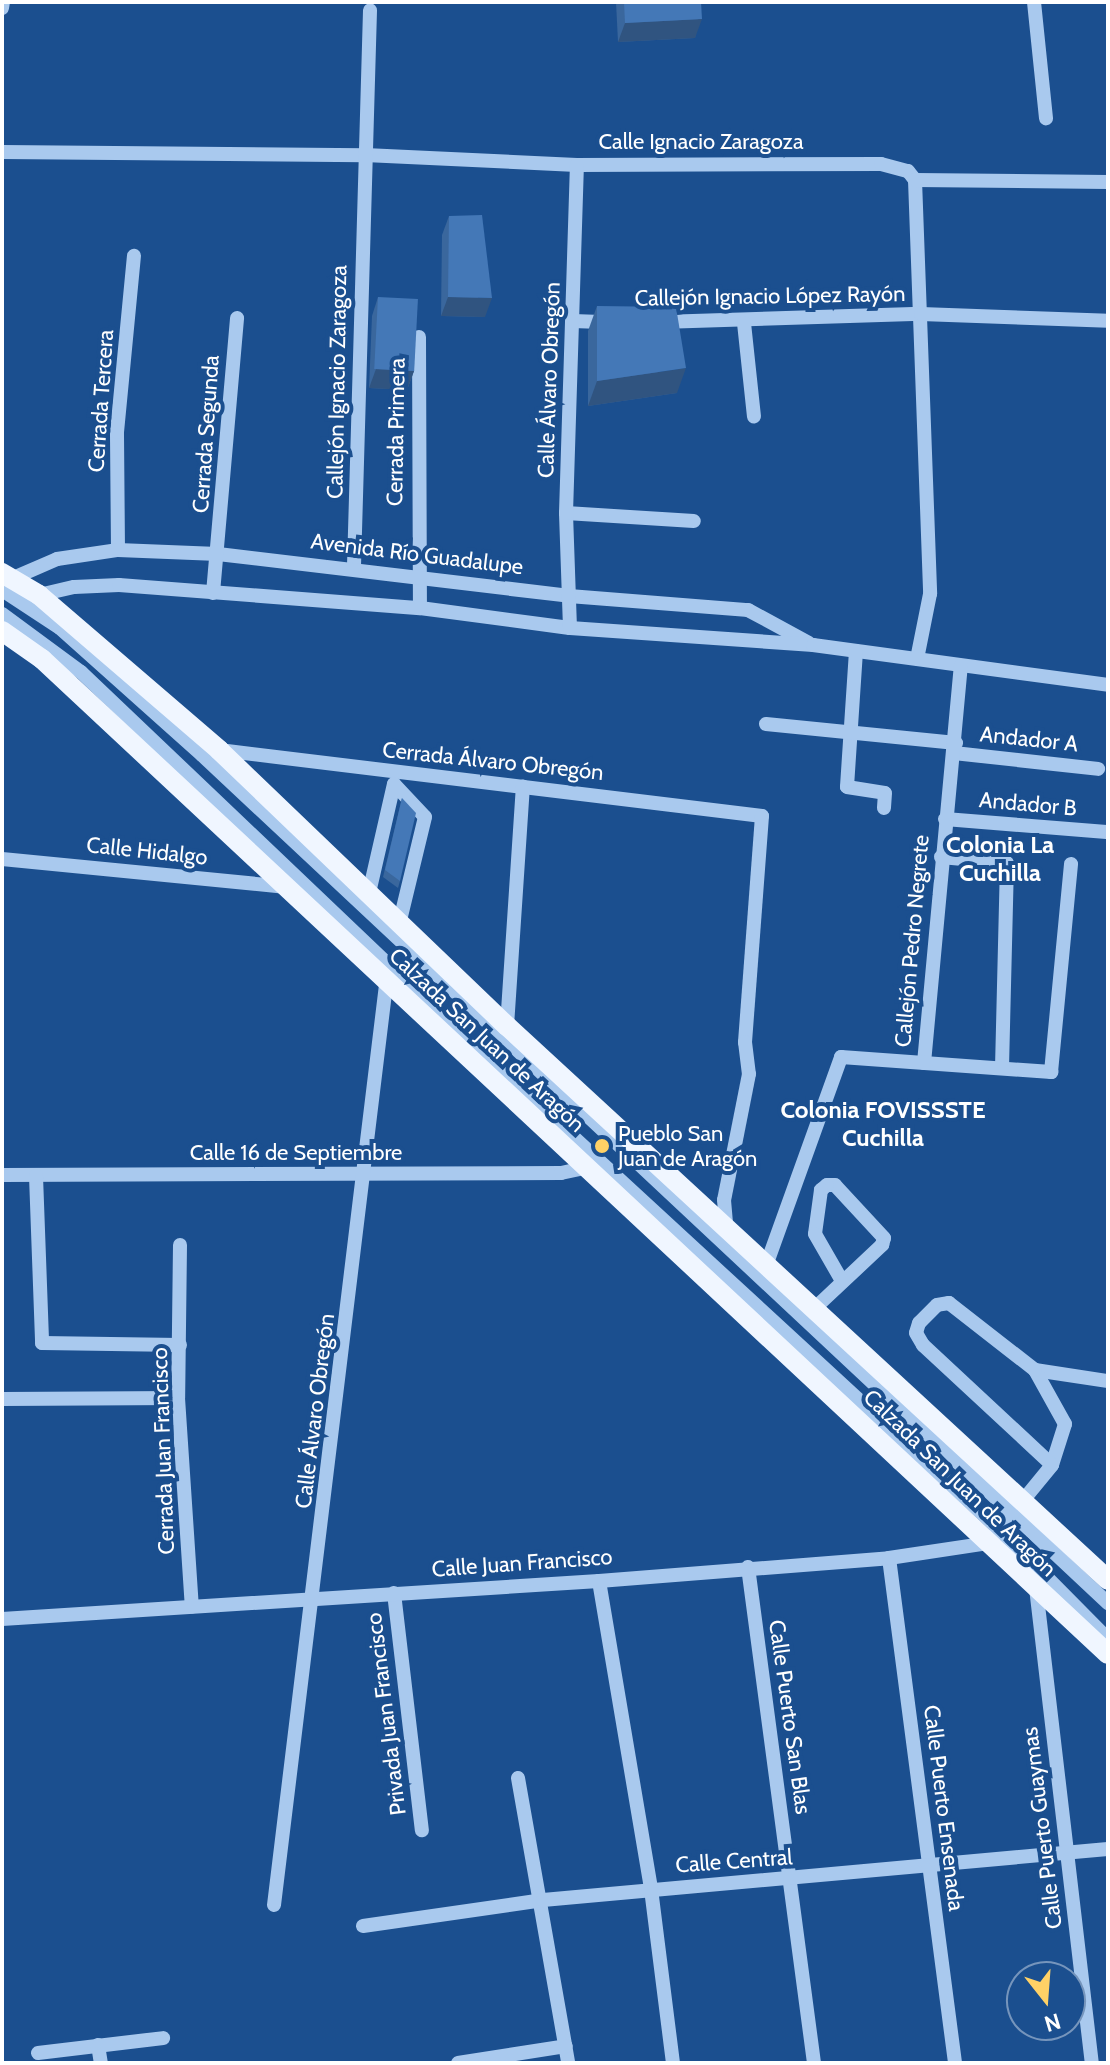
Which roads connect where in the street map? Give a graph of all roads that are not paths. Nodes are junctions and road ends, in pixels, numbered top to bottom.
1 (3, 2) edge
2 (1034, 2) edge
3 (2, 8) edge
4 (370, 10) dead end
5 (1046, 118) dead end
6 (2, 152) edge
7 (365, 155) junction
8 (577, 165) junction
9 (915, 180) junction
10 (1108, 182) edge
11 (134, 256) dead end
12 (921, 314) junction
13 (237, 318) dead end
14 (573, 321) junction
15 (1108, 321) edge
16 (619, 322) edge
17 (650, 322) edge
18 (744, 323) junction
19 (419, 337) edge
20 (754, 416) dead end
21 (566, 513) junction
22 (694, 521) dead end
23 (118, 550) junction
24 (218, 554) junction
25 (354, 566) junction
26 (416, 575) junction
27 (5, 581) edge
28 (213, 593) junction
29 (39, 595) junction
30 (569, 596) junction
31 (420, 608) junction
32 (2, 614) edge
33 (570, 628) junction
34 (2, 631) edge
35 (813, 645) junction
36 (856, 651) junction
37 (917, 659) junction
38 (961, 666) junction
39 (1108, 685) edge
40 (766, 724) dead end
41 (853, 730) junction
42 (955, 748) junction
43 (219, 750) junction
44 (1098, 769) dead end
45 (393, 778) junction
46 (523, 787) junction
47 (884, 808) dead end
48 (945, 819) junction
49 (1106, 832) edge
50 (941, 857) junction
51 (2, 859) edge
52 (1071, 864) dead end
53 (287, 887) junction
54 (369, 893) junction
55 (398, 930) junction
56 (388, 971) junction
57 (507, 1026) junction
58 (924, 1063) junction
59 (1002, 1068) junction
60 (589, 1167) junction
61 (2, 1175) edge
62 (366, 1175) junction
63 (36, 1176) junction
64 (726, 1224) junction
65 (180, 1245) dead end
66 (767, 1263) junction
67 (842, 1281) junction
68 (816, 1307) junction
69 (180, 1345) junction
70 (1035, 1370) junction
71 (1108, 1381) edge
72 (178, 1398) junction
73 (2, 1399) edge
74 (1052, 1465) junction
75 (1020, 1509) junction
76 (994, 1536) junction
77 (889, 1558) junction
78 (748, 1567) junction
79 (1108, 1580) edge
80 (599, 1581) junction
81 (1036, 1588) junction
82 (394, 1593) junction
83 (314, 1599) junction
84 (1108, 1603) edge
85 (192, 1607) junction
86 (2, 1619) edge
87 (1108, 1639) edge
88 (1108, 1654) edge
89 (518, 1778) dead end
90 (422, 1830) dead end
91 (1108, 1849) edge
92 (1067, 1852) junction
93 (929, 1865) junction
94 (790, 1880) junction
95 (651, 1889) junction
96 (543, 1900) junction
97 (274, 1905) dead end
98 (363, 1926) dead end
99 (163, 2038) dead end
100 (98, 2045) junction
101 (566, 2046) junction
102 (38, 2053) dead end
103 (101, 2063) edge
104 (458, 2063) edge
105 (568, 2063) edge
106 (673, 2063) edge
107 (814, 2063) edge
108 (955, 2063) edge
109 (1092, 2063) edge

1 - 3 street
2 - 5 street
4 - 7 street, Callejón Ignacio Zaragoza
6 - 7 street, Calle Ignacio Zaragoza
7 - 8 street, Calle Ignacio Zaragoza
7 - 25 street, Callejón Ignacio Zaragoza
8 - 9 street, Calle Ignacio Zaragoza
8 - 14 street, Calle Álvaro Obregón
9 - 10 street
9 - 12 street
11 - 23 street, Cerrada Tercera
12 - 15 street, Callejón Ignacio López Rayón
12 - 18 street, Callejón Ignacio López Rayón
12 - 37 street
13 - 24 street, Cerrada Segunda
14 - 16 street, Callejón Ignacio López Rayón
14 - 21 street, Calle Álvaro Obregón
17 - 18 street, Callejón Ignacio López Rayón
18 - 20 street
19 - 26 street, Cerrada Primera
21 - 22 street
21 - 30 street, Calle Álvaro Obregón
23 - 24 street, Avenida Río Guadalupe
23 - 27 street, Avenida Río Guadalupe
24 - 25 street, Avenida Río Guadalupe
24 - 28 street, Cerrada Segunda
25 - 26 street, Avenida Río Guadalupe
26 - 30 street, Avenida Río Guadalupe
26 - 31 street, Cerrada Primera
27 - 29 main road, Calzada San Juan de Aragón
27 - 55 street
28 - 29 street, Avenida Río Guadalupe
28 - 31 street, Avenida Río Guadalupe
29 - 43 main road, Calzada San Juan de Aragón
30 - 33 street, Calle Álvaro Obregón
30 - 35 street, Avenida Río Guadalupe
31 - 33 street, Avenida Río Guadalupe
32 - 56 street
33 - 35 street, Avenida Río Guadalupe
34 - 53 main road, Calzada San Juan de Aragón
35 - 36 street, Avenida Río Guadalupe
36 - 37 street, Avenida Río Guadalupe
36 - 41 street
37 - 38 street, Avenida Río Guadalupe
38 - 39 street, Avenida Río Guadalupe
38 - 42 street, Callejón Pedro Negrete
40 - 41 street, Andador A
41 - 42 street, Andador A
41 - 47 street
42 - 44 street, Andador A
42 - 48 street, Callejón Pedro Negrete
43 - 45 street, Cerrada Álvaro Obregón
43 - 54 main road, Calzada San Juan de Aragón
45 - 46 street, Cerrada Álvaro Obregón
45 - 54 street
45 - 55 street, Calle Álvaro Obregón
46 - 57 street
46 - 64 street, Cerrada Álvaro Obregón
48 - 49 street, Andador B
48 - 50 street, Callejón Pedro Negrete
50 - 58 street, Callejón Pedro Negrete
50 - 59 street
51 - 53 street, Calle Hidalgo
52 - 59 street
53 - 56 main road, Calzada San Juan de Aragón
54 - 55 main road, Calzada San Juan de Aragón
55 - 56 street, Calle Álvaro Obregón
55 - 57 main road, Calzada San Juan de Aragón
55 - 75 street
56 - 60 main road, Calzada San Juan de Aragón
56 - 62 street, Calle Álvaro Obregón
56 - 76 street
57 - 64 main road, Calzada San Juan de Aragón
58 - 59 street
58 - 66 street, Callejón Pedro Negrete
60 - 62 street, Calle 16 de Septiembre
60 - 76 main road, Calzada San Juan de Aragón
61 - 63 street, Calle 16 de Septiembre
62 - 63 street, Calle 16 de Septiembre
62 - 83 street, Calle Álvaro Obregón
63 - 69 street
64 - 66 main road, Calzada San Juan de Aragón
65 - 69 street, Cerrada Juan Francisco
66 - 68 main road, Calzada San Juan de Aragón
67 - 67 street
67 - 68 street
68 - 75 main road, Calzada San Juan de Aragón
69 - 72 street, Cerrada Juan Francisco
70 - 71 street
70 - 74 street
70 - 74 street
72 - 73 street
72 - 85 street, Cerrada Juan Francisco
74 - 75 street
75 - 76 street
75 - 79 main road, Calzada San Juan de Aragón
75 - 84 street
76 - 77 street, Calle Juan Francisco
76 - 81 main road, Calzada San Juan de Aragón
76 - 87 street
77 - 78 street, Calle Juan Francisco
77 - 93 street, Calle Puerto Ensenada
78 - 80 street, Calle Juan Francisco
78 - 94 street, Calle Puerto San Blas
80 - 82 street, Calle Juan Francisco
80 - 95 street
81 - 88 main road, Calzada San Juan de Aragón
81 - 92 street, Calle Puerto Guaymas
82 - 83 street, Calle Juan Francisco
82 - 90 street, Privada Juan Francisco
83 - 85 street, Calle Juan Francisco
83 - 97 street, Calle Álvaro Obregón
85 - 86 street, Calle Juan Francisco
89 - 96 street
91 - 92 street, Calle Central
92 - 93 street, Calle Central
92 - 109 street, Calle Puerto Guaymas
93 - 94 street, Calle Central
93 - 108 street, Calle Puerto Ensenada
94 - 95 street, Calle Central
94 - 107 street, Calle Puerto San Blas
95 - 96 street, Calle Central
95 - 106 street
96 - 98 street, Calle Central
96 - 101 street
99 - 100 street
100 - 102 street
100 - 103 street
101 - 104 street
101 - 105 street

